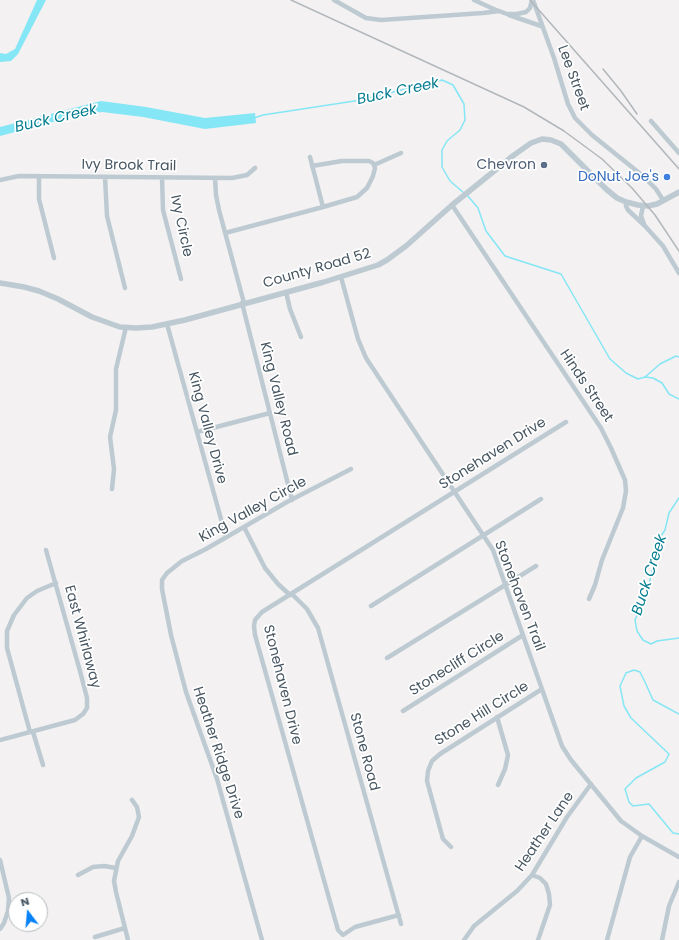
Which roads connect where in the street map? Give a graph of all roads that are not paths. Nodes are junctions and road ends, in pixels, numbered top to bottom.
1 (334, 0) edge
2 (474, 0) edge
3 (533, 0) edge
4 (499, 11) junction
5 (541, 26) junction
6 (651, 121) dead end
7 (401, 153) dead end
8 (679, 153) edge
9 (310, 157) dead end
10 (374, 165) junction
11 (312, 166) junction
12 (255, 168) dead end
13 (39, 177) junction
14 (105, 177) junction
15 (162, 178) junction
16 (216, 178) junction
17 (0, 180) edge
18 (679, 192) edge
19 (663, 200) junction
20 (626, 202) junction
21 (452, 205) junction
22 (643, 206) junction
23 (323, 208) junction
24 (645, 226) junction
25 (225, 233) junction
26 (54, 258) dead end
27 (679, 273) edge
28 (341, 277) junction
29 (181, 279) dead end
30 (0, 283) edge
31 (125, 288) dead end
32 (286, 292) junction
33 (243, 303) junction
34 (167, 324) junction
35 (126, 327) junction
36 (301, 337) dead end
37 (270, 412) junction
38 (566, 422) dead end
39 (197, 432) junction
40 (351, 469) dead end
41 (112, 489) dead end
42 (455, 491) junction
43 (541, 499) dead end
44 (292, 500) junction
45 (244, 527) junction
46 (484, 535) junction
47 (226, 537) junction
48 (46, 550) dead end
49 (536, 566) dead end
50 (167, 573) joint
51 (56, 583) junction
52 (506, 585) junction
53 (291, 594) junction
54 (589, 599) dead end
55 (371, 606) dead end
56 (523, 635) junction
57 (387, 658) dead end
58 (542, 689) junction
59 (403, 711) dead end
60 (497, 717) junction
61 (32, 732) junction
62 (0, 740) edge
63 (43, 765) dead end
64 (498, 784) dead end
65 (591, 784) junction
66 (132, 800) dead end
67 (642, 836) junction
68 (451, 847) dead end
69 (679, 857) edge
70 (0, 860) edge
71 (116, 868) junction
72 (78, 875) dead end
73 (532, 875) junction
74 (679, 882) edge
75 (398, 915) junction
76 (401, 924) dead end
77 (125, 928) junction
78 (0, 929) edge
79 (95, 937) dead end
80 (128, 940) edge
81 (262, 940) edge
82 (464, 940) edge
83 (538, 940) edge
84 (607, 940) edge
85 (662, 940) edge

1 - 4 street
2 - 4 street
3 - 4 street
3 - 5 street, Lee Street
4 - 5 street
5 - 19 street, Lee Street
6 - 8 street
7 - 10 street
9 - 11 street
10 - 11 street
10 - 23 street
11 - 23 street
12 - 16 street, Ivy Brook Trail
13 - 14 street, Ivy Brook Trail
13 - 17 street, Ivy Brook Trail
13 - 26 street
14 - 15 street, Ivy Brook Trail
14 - 31 street
15 - 16 street, Ivy Brook Trail
15 - 29 street, Ivy Circle
16 - 25 street, King Valley Road
18 - 19 street, County Road 52
19 - 22 street, County Road 52
20 - 21 street, County Road 52
20 - 22 street, County Road 52
20 - 24 street
21 - 28 street, County Road 52
21 - 54 street, Hinds Street
22 - 24 street
23 - 25 street
24 - 27 street
25 - 33 street, King Valley Road
28 - 32 street, County Road 52
28 - 42 street, Stonehaven Trail
30 - 35 street, County Road 52
32 - 33 street, County Road 52
32 - 36 street
33 - 34 street, County Road 52
33 - 37 street, King Valley Road
34 - 35 street, County Road 52
34 - 39 street, King Valley Drive
35 - 41 street
37 - 39 street
37 - 44 street, King Valley Road
38 - 42 street, Stonehaven Drive
39 - 47 street, King Valley Drive
40 - 44 street, King Valley Circle
42 - 46 street, Stonehaven Trail
42 - 53 street, Stonehaven Drive
43 - 46 street
44 - 45 street, King Valley Circle
45 - 47 street, King Valley Circle
45 - 53 street, Stone Road
46 - 52 street, Stonehaven Trail
46 - 55 street
47 - 50 street, King Valley Circle
48 - 51 street, East Whirlaway
49 - 52 street
50 - 81 street, Heather Ridge Drive
51 - 61 street
51 - 61 street, East Whirlaway
52 - 56 street, Stonehaven Trail
52 - 57 street
53 - 75 street, Stone Road
53 - 75 street, Stonehaven Drive
56 - 58 street, Stonehaven Trail
56 - 59 street, Stonecliff Circle
58 - 60 street, Stone Hill Circle
58 - 65 street, Stonehaven Trail
60 - 64 street
60 - 68 street, Stone Hill Circle
61 - 62 street, East Whirlaway
61 - 63 street
65 - 67 street, Stonehaven Trail
65 - 73 street, Heather Lane
66 - 71 street
67 - 69 street, Stonehaven Trail
67 - 84 street
70 - 78 street
71 - 72 street
71 - 77 street
73 - 82 street, Heather Lane
73 - 83 street
74 - 85 street
75 - 76 street, Stone Road
77 - 79 street
77 - 80 street

